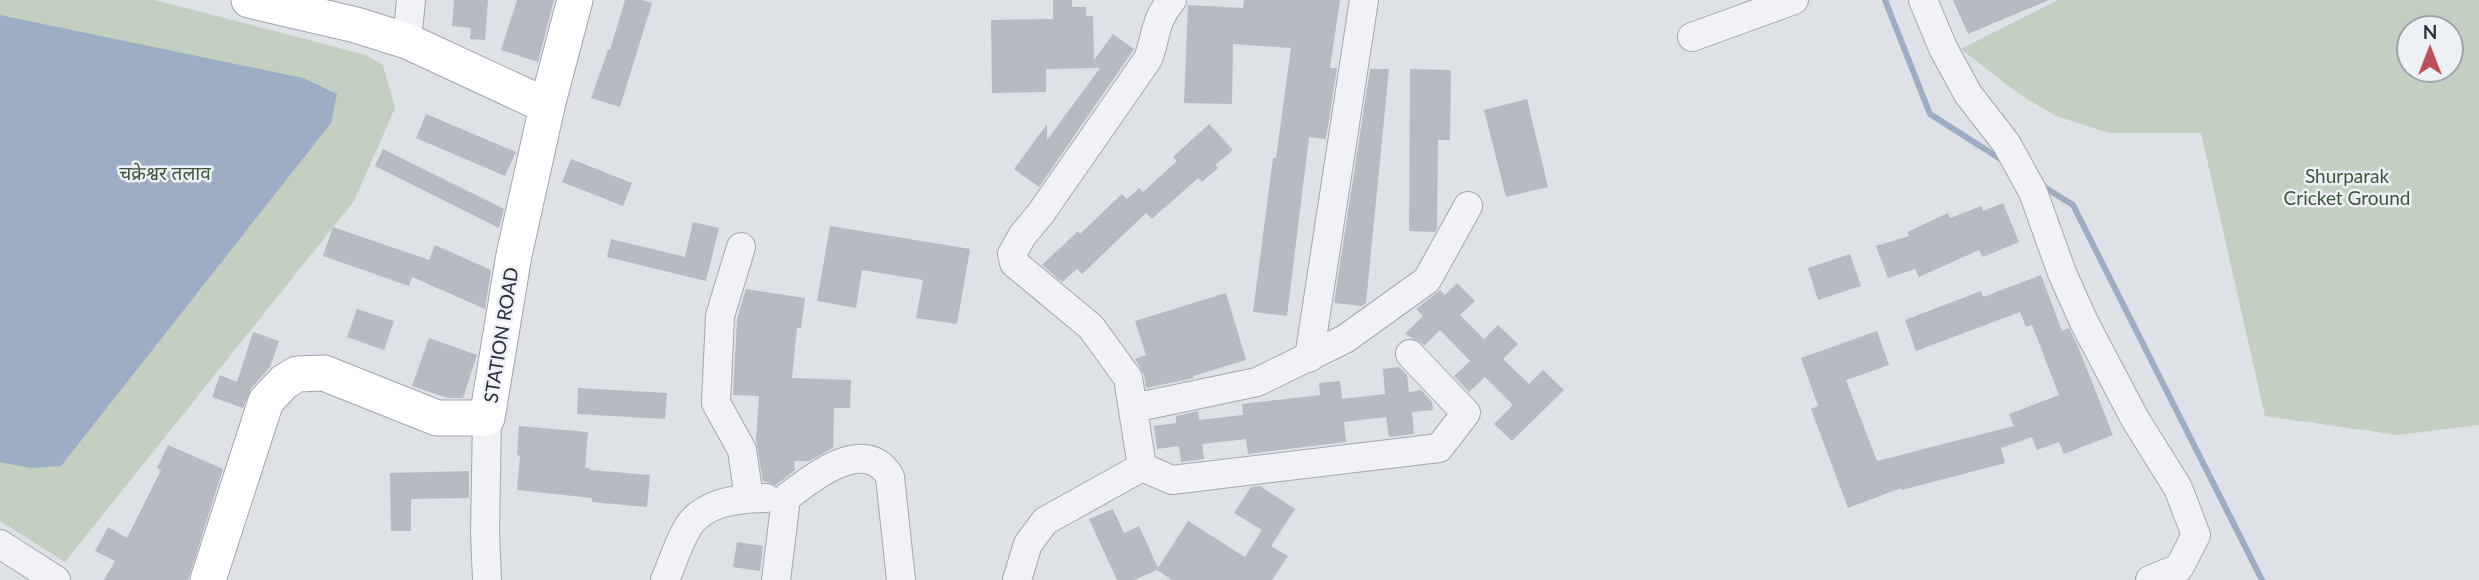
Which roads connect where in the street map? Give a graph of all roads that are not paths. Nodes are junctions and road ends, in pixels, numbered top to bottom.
1 (249, 0) edge
2 (411, 0) edge
3 (575, 0) edge
4 (1172, 0) edge
5 (1364, 0) edge
6 (1794, 0) edge
7 (1923, 0) edge
8 (1692, 37) dead end
9 (407, 41) junction
10 (547, 106) junction
11 (1468, 206) dead end
12 (741, 247) dead end
13 (1410, 354) dead end
14 (1309, 358) junction
15 (1133, 408) junction
16 (487, 418) junction
17 (1142, 467) junction
18 (749, 498) junction
19 (786, 498) junction
20 (0, 544) edge
21 (56, 580) edge
22 (208, 580) edge
23 (487, 580) edge
24 (665, 580) edge
25 (776, 580) edge
26 (901, 580) edge
27 (1017, 580) edge
28 (2150, 580) edge

1 - 9 main road
2 - 9 street
3 - 10 main road, STATION ROAD
4 - 15 street
5 - 14 street
6 - 8 street
7 - 28 street
9 - 10 main road
10 - 16 main road, STATION ROAD
11 - 14 street
12 - 18 street
13 - 17 street
14 - 15 street
15 - 17 street
16 - 22 main road, STATION ROAD
16 - 23 street
17 - 27 street
18 - 19 street
18 - 24 street
19 - 25 street
19 - 26 street
20 - 21 street

